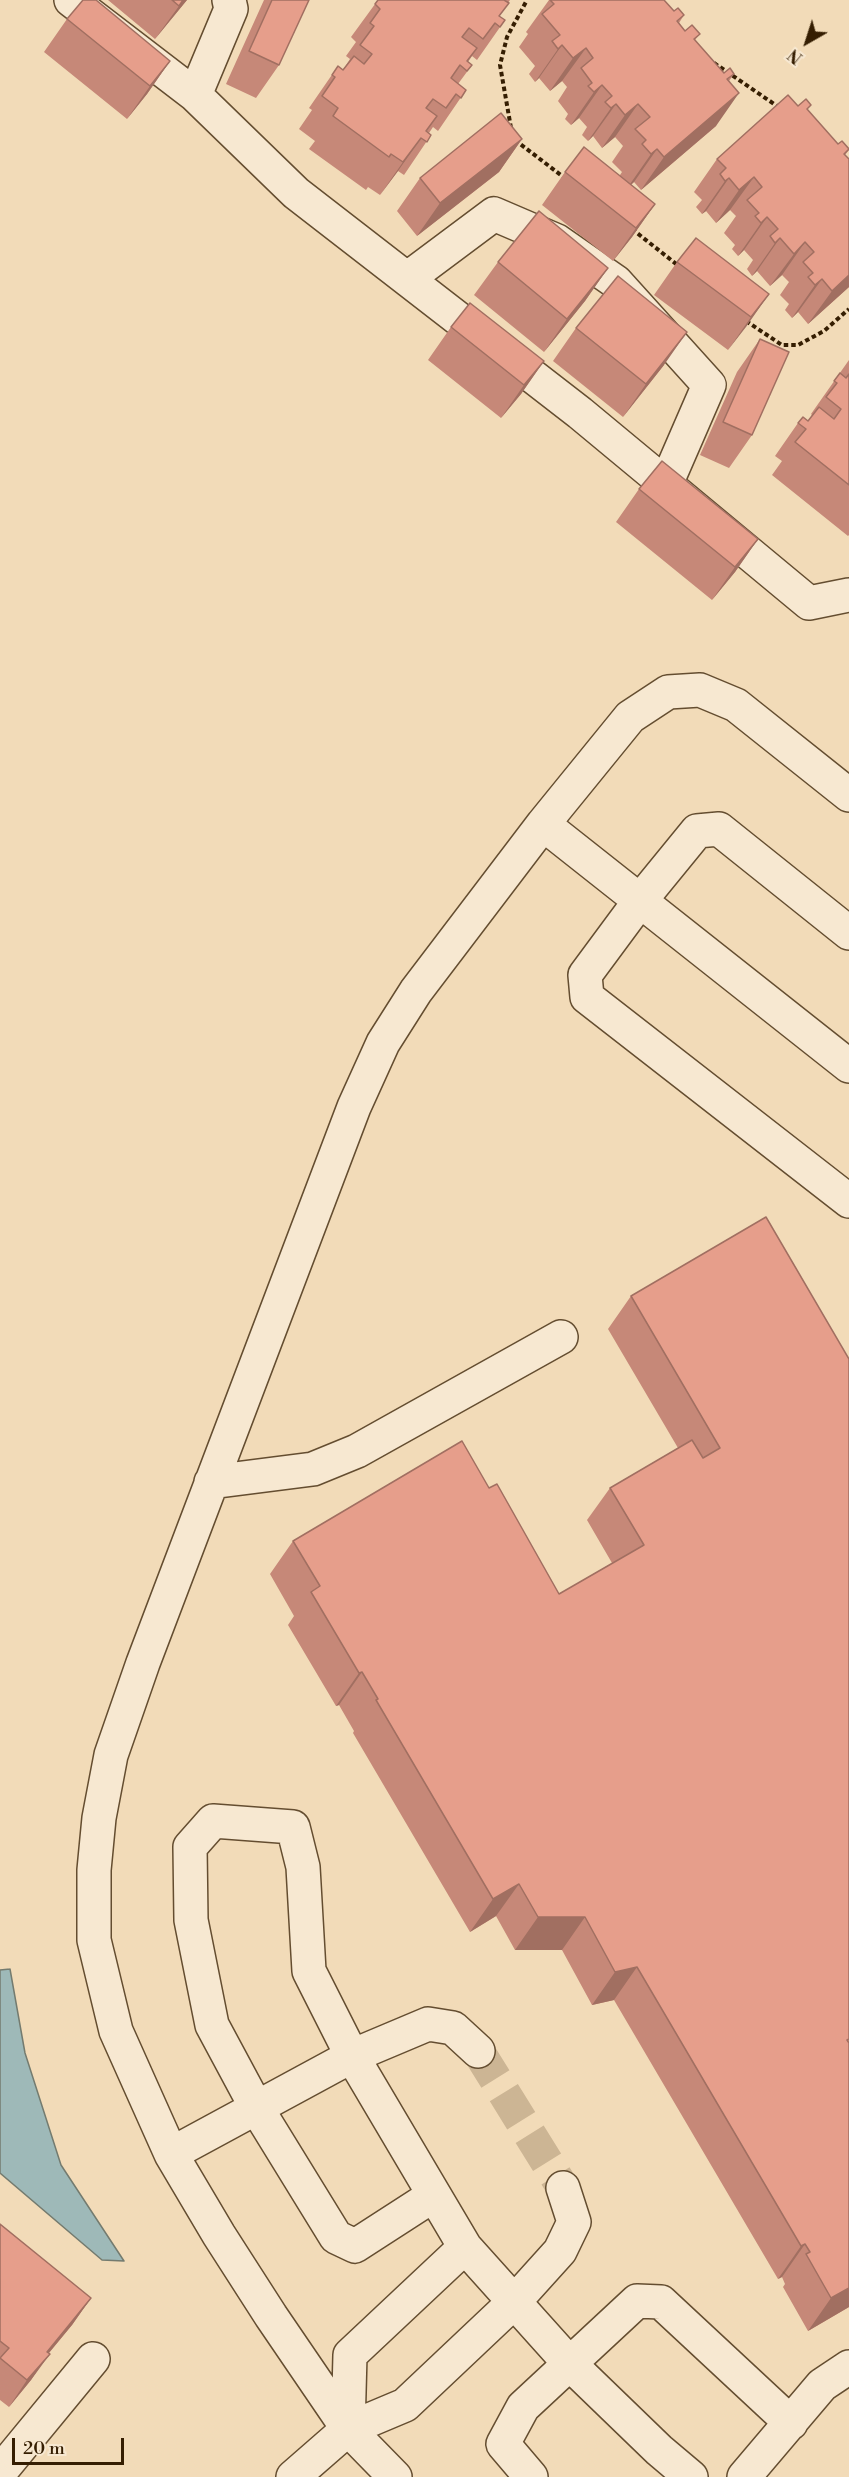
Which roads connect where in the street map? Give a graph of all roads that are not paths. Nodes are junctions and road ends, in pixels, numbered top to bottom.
1 (71, 0) edge
2 (229, 0) edge
3 (195, 95) junction
4 (407, 279) junction
5 (666, 484) junction
6 (849, 595) edge
7 (849, 795) edge
8 (543, 824) junction
9 (639, 902) junction
10 (849, 933) edge
11 (849, 1066) edge
12 (849, 1201) edge
13 (561, 1337) dead end
14 (211, 1482) junction
15 (478, 2051) tunnel mouth
16 (352, 2056) junction
17 (256, 2107) junction
18 (171, 2154) junction
19 (562, 2188) tunnel mouth
20 (434, 2195) junction
21 (465, 2247) junction
22 (514, 2302) junction
23 (93, 2359) dead end
24 (570, 2364) junction
25 (849, 2367) edge
26 (791, 2423) junction
27 (348, 2429) junction
28 (0, 2472) edge
29 (293, 2477) edge
30 (395, 2477) edge
31 (531, 2477) edge
32 (691, 2477) edge
33 (744, 2477) edge

1 - 3 street
2 - 3 street
3 - 4 street
4 - 5 street
4 - 5 street
5 - 6 street
7 - 8 street
8 - 9 street
8 - 14 street
9 - 10 street
9 - 11 street
9 - 12 street
13 - 14 street
14 - 18 street
15 - 16 street
16 - 17 street
16 - 17 street
16 - 20 street
17 - 18 street
17 - 20 street
18 - 27 street
19 - 22 street
20 - 21 street
21 - 22 street
21 - 27 street
22 - 24 street
22 - 27 street
23 - 28 street
24 - 26 street
24 - 31 street
24 - 32 street
25 - 26 street
26 - 33 street
27 - 29 street
27 - 30 street

